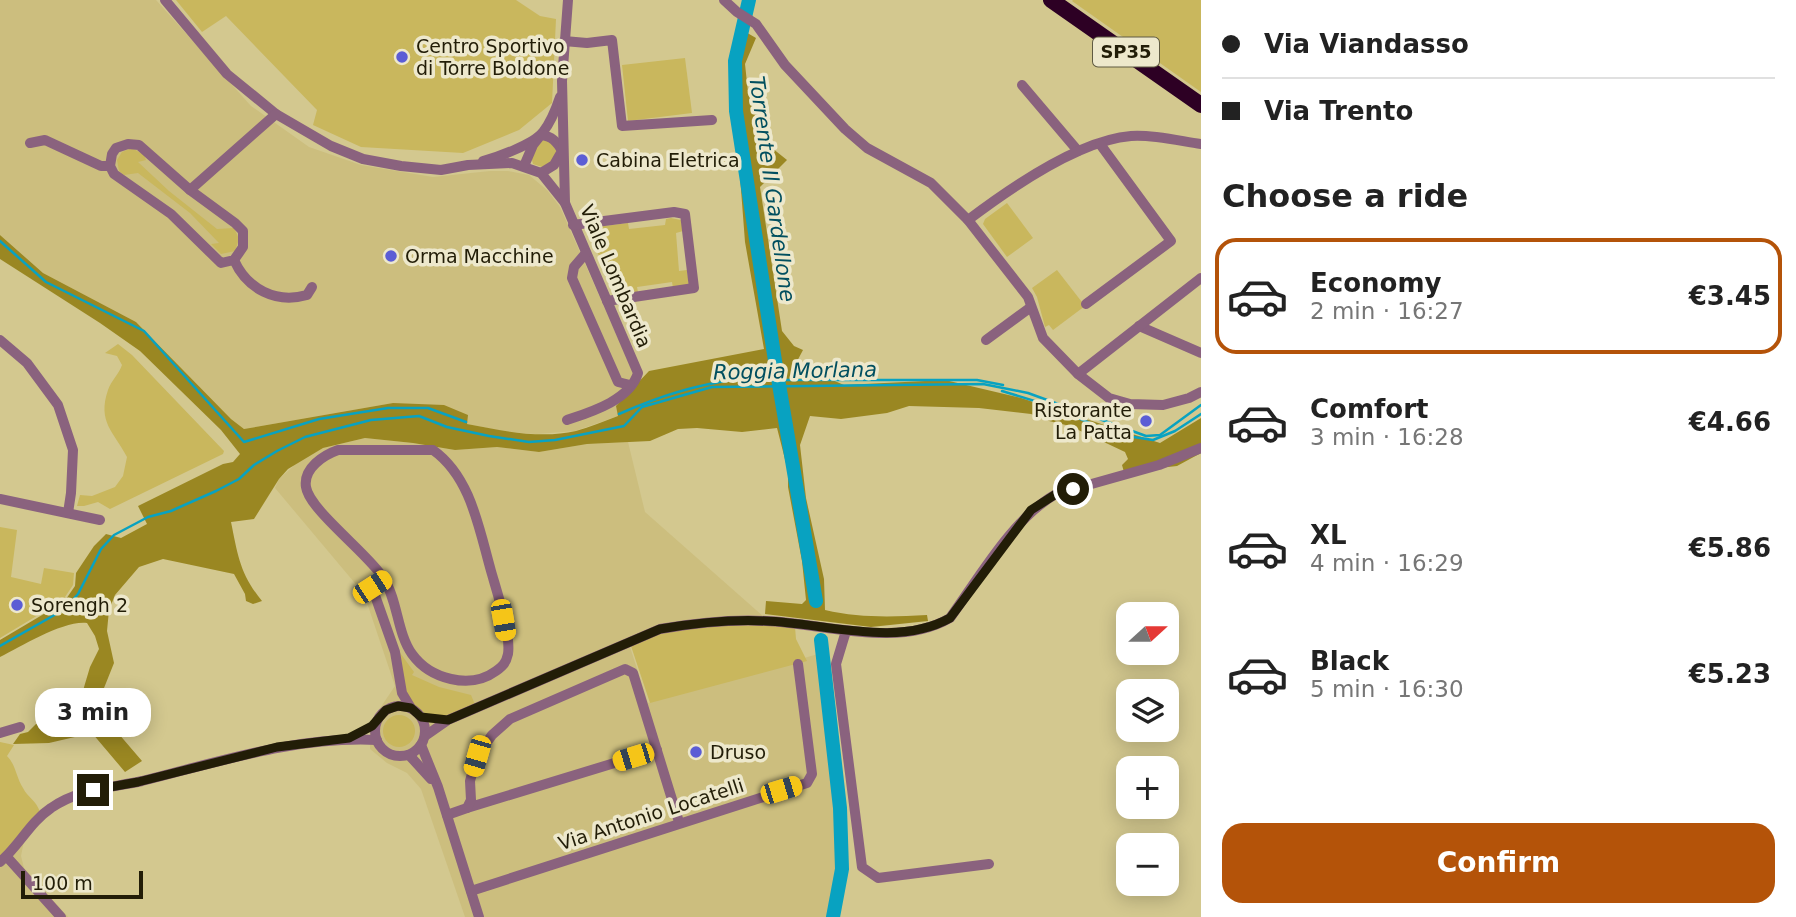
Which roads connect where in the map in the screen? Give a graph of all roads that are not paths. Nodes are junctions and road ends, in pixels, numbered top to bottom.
1 (165, 0) edge
2 (568, 0) edge
3 (724, 0) edge
4 (1051, 0) edge
5 (564, 41) junction
6 (1022, 85) dead end
7 (563, 91) junction
8 (1201, 105) edge
9 (276, 114) junction
10 (712, 120) dead end
11 (541, 135) junction
12 (30, 143) dead end
13 (1100, 144) junction
14 (1201, 144) edge
15 (562, 151) junction
16 (1078, 151) junction
17 (468, 165) junction
18 (110, 166) junction
19 (524, 166) junction
20 (541, 173) junction
21 (190, 190) junction
22 (565, 203) junction
23 (968, 220) junction
24 (573, 225) junction
25 (586, 253) junction
26 (234, 260) junction
27 (1201, 278) edge
28 (312, 287) dead end
29 (607, 301) junction
30 (1086, 304) dead end
31 (1031, 307) junction
32 (1139, 327) junction
33 (0, 340) edge
34 (986, 340) dead end
35 (1201, 353) edge
36 (1077, 374) junction
37 (630, 385) junction
38 (1201, 392) edge
39 (567, 420) dead end
40 (1201, 448) edge
41 (0, 499) edge
42 (68, 513) junction
43 (100, 520) dead end
44 (384, 579) junction
45 (846, 631) junction
46 (798, 664) dead end
47 (401, 681) junction
48 (391, 707) junction
49 (411, 708) junction
50 (421, 717) junction
51 (377, 720) junction
52 (448, 720) junction
53 (20, 727) dead end
54 (0, 733) edge
55 (349, 738) junction
56 (377, 740) junction
57 (423, 741) junction
58 (657, 750) junction
59 (409, 755) junction
60 (438, 787) junction
61 (467, 808) junction
62 (447, 815) junction
63 (679, 822) junction
64 (3, 860) edge
65 (989, 864) dead end
66 (471, 891) junction
67 (61, 917) edge
68 (479, 917) edge

1 - 9 street, Viale Lombardia
2 - 5 street
3 - 23 street
4 - 8 highway, SP35
5 - 7 street
5 - 10 street
6 - 16 street
7 - 11 street
7 - 15 street
9 - 17 street, Viale Lombardia
9 - 21 street
11 - 15 street
11 - 17 street
11 - 19 street
12 - 18 street
13 - 14 street
13 - 16 street
13 - 30 street
15 - 20 street
15 - 22 street
16 - 23 street
17 - 19 street, Viale Lombardia
18 - 21 street
18 - 26 street
19 - 20 street, Viale Lombardia
20 - 22 street, Viale Lombardia
21 - 26 street
22 - 24 street, Viale Lombardia
23 - 31 street
24 - 25 street, Viale Lombardia
24 - 29 street
25 - 29 street, Viale Lombardia
25 - 37 street
26 - 28 street
27 - 32 street
29 - 37 street, Viale Lombardia
31 - 34 street
31 - 36 street
32 - 35 street
32 - 36 street
33 - 42 street
36 - 38 street
37 - 39 street
40 - 45 street
41 - 42 street
42 - 43 street
44 - 44 street
44 - 47 street
45 - 52 street
45 - 65 street
46 - 63 street, Via Antonio Locatelli
47 - 48 street
47 - 49 street
48 - 49 street
48 - 51 street
49 - 50 street
50 - 52 street
50 - 57 street
51 - 55 street
51 - 56 street
52 - 57 street
53 - 54 street
55 - 56 street
55 - 64 street
56 - 59 street
57 - 59 street
57 - 60 street
58 - 61 street
58 - 61 street
58 - 63 street
59 - 60 street
60 - 62 street
61 - 62 street
62 - 66 street
63 - 66 street, Via Antonio Locatelli
64 - 67 street
66 - 68 street

